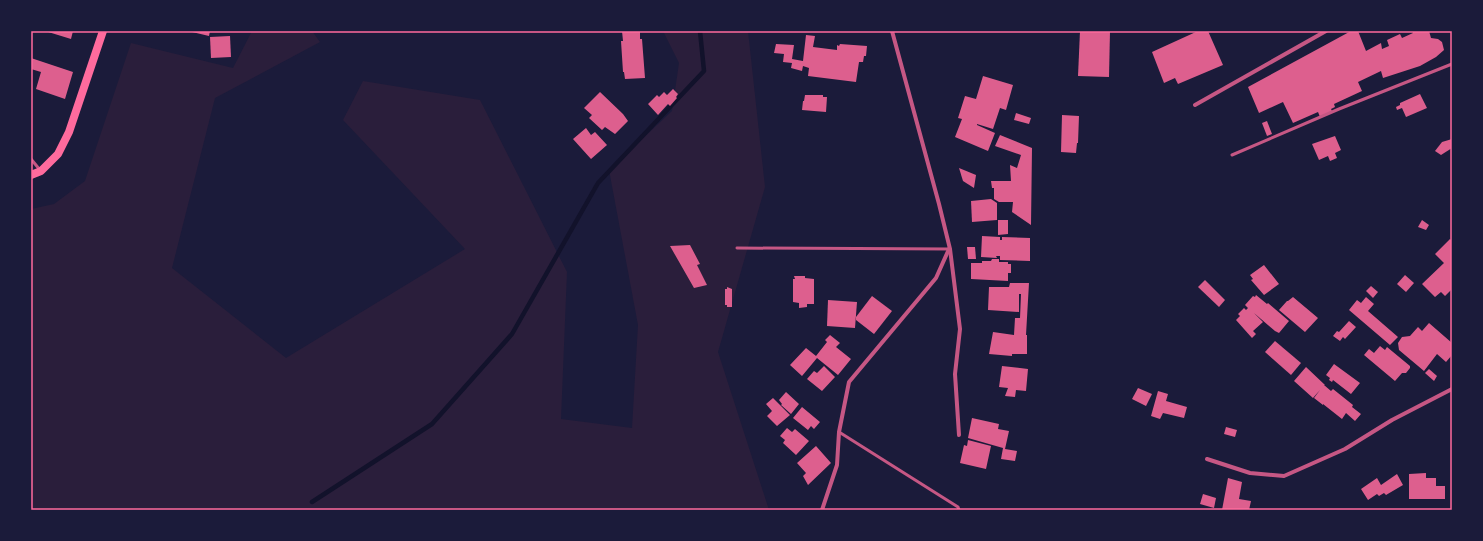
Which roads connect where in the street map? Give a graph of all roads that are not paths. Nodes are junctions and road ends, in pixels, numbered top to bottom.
1 (104, 31) edge
2 (892, 31) edge
3 (1326, 31) edge
4 (1452, 64) edge
5 (1195, 105) dead end
6 (1232, 155) dead end
7 (31, 159) edge
8 (41, 171) junction
9 (31, 175) edge
10 (737, 248) dead end
11 (950, 249) junction
12 (1452, 388) edge
13 (839, 432) junction
14 (959, 435) dead end
15 (1207, 459) dead end
16 (822, 510) edge
17 (959, 510) edge

1 - 8 main road
2 - 11 street
3 - 5 street
4 - 6 lane
7 - 8 lane
8 - 9 main road
10 - 11 lane
11 - 13 street
11 - 14 street
12 - 15 street
13 - 16 street
13 - 17 lane

